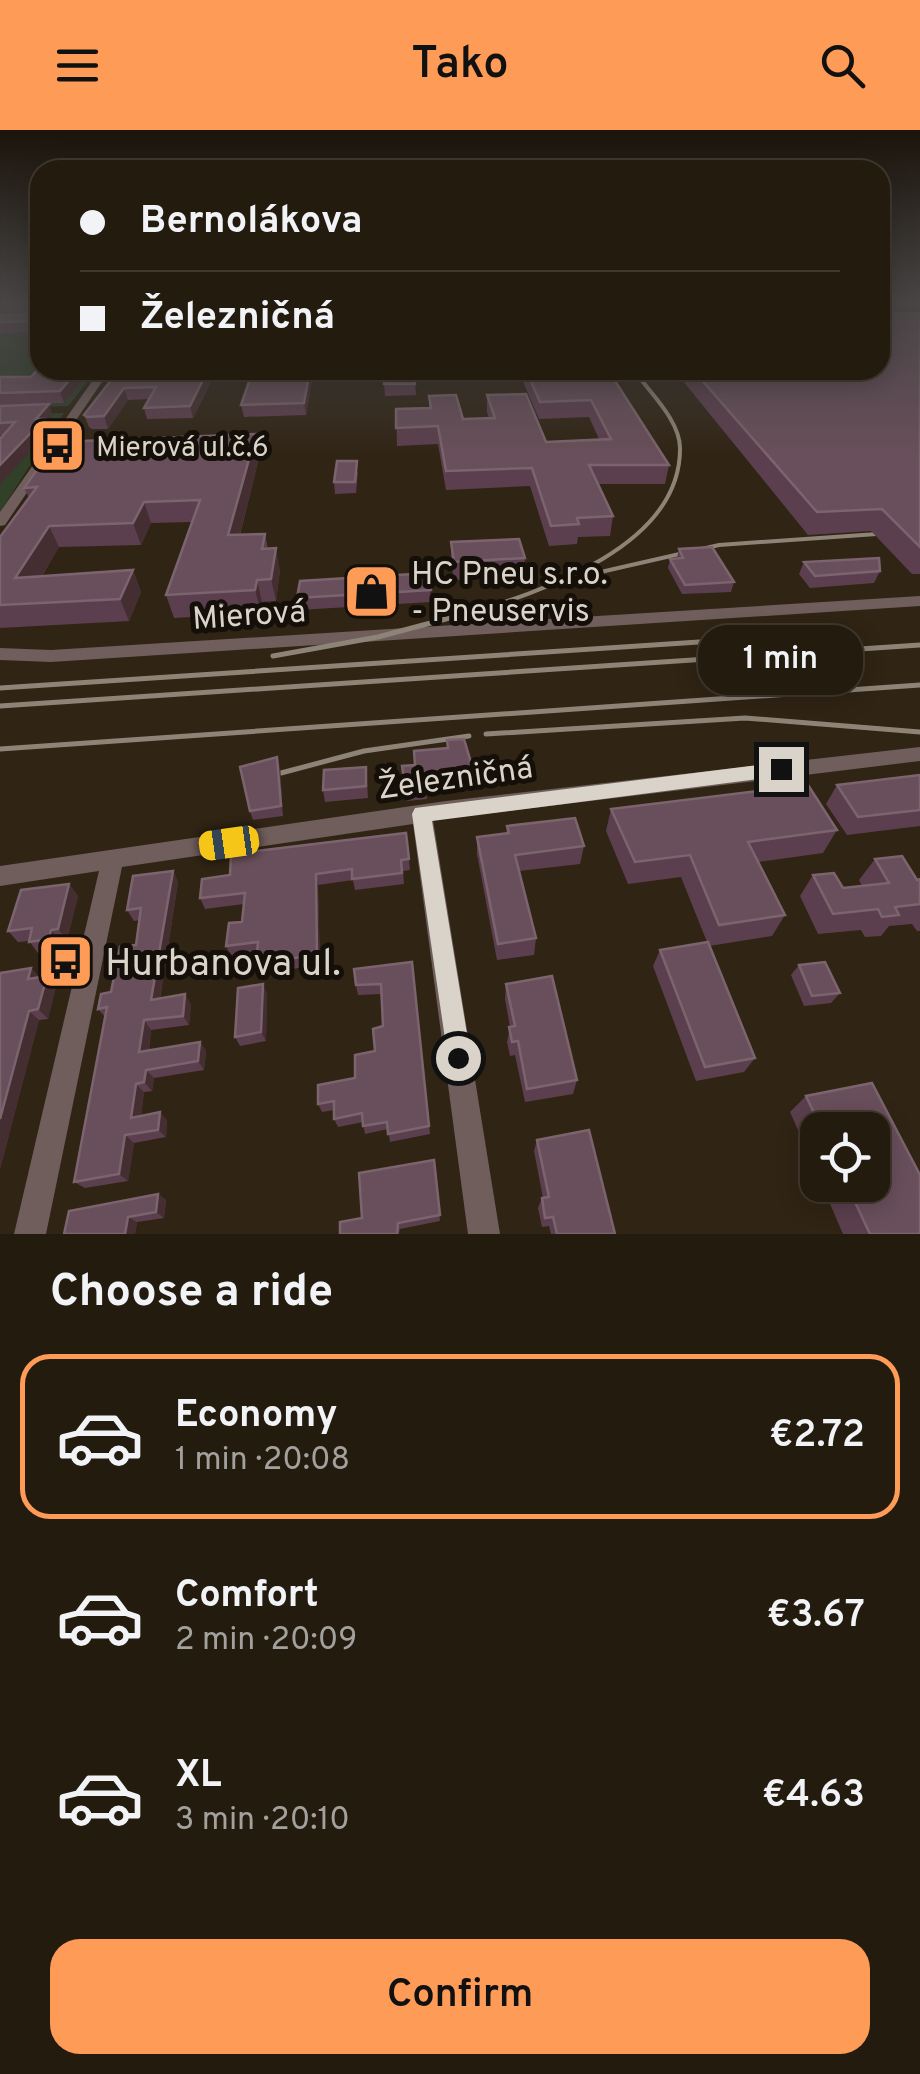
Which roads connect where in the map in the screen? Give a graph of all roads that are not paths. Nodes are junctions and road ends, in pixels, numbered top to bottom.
1 (97, 380) edge
2 (56, 409) dead end
3 (75, 409) junction
4 (0, 522) edge
5 (920, 601) edge
6 (0, 654) edge
7 (920, 754) edge
8 (422, 814) junction
9 (113, 860) junction
10 (0, 876) edge
11 (30, 1234) edge
12 (484, 1234) edge

1 - 3 street
2 - 3 street
3 - 4 street
5 - 6 street, Mierová
7 - 8 street, Železničná
8 - 9 street, Železničná
8 - 12 street
9 - 10 street, Železničná
9 - 11 street

